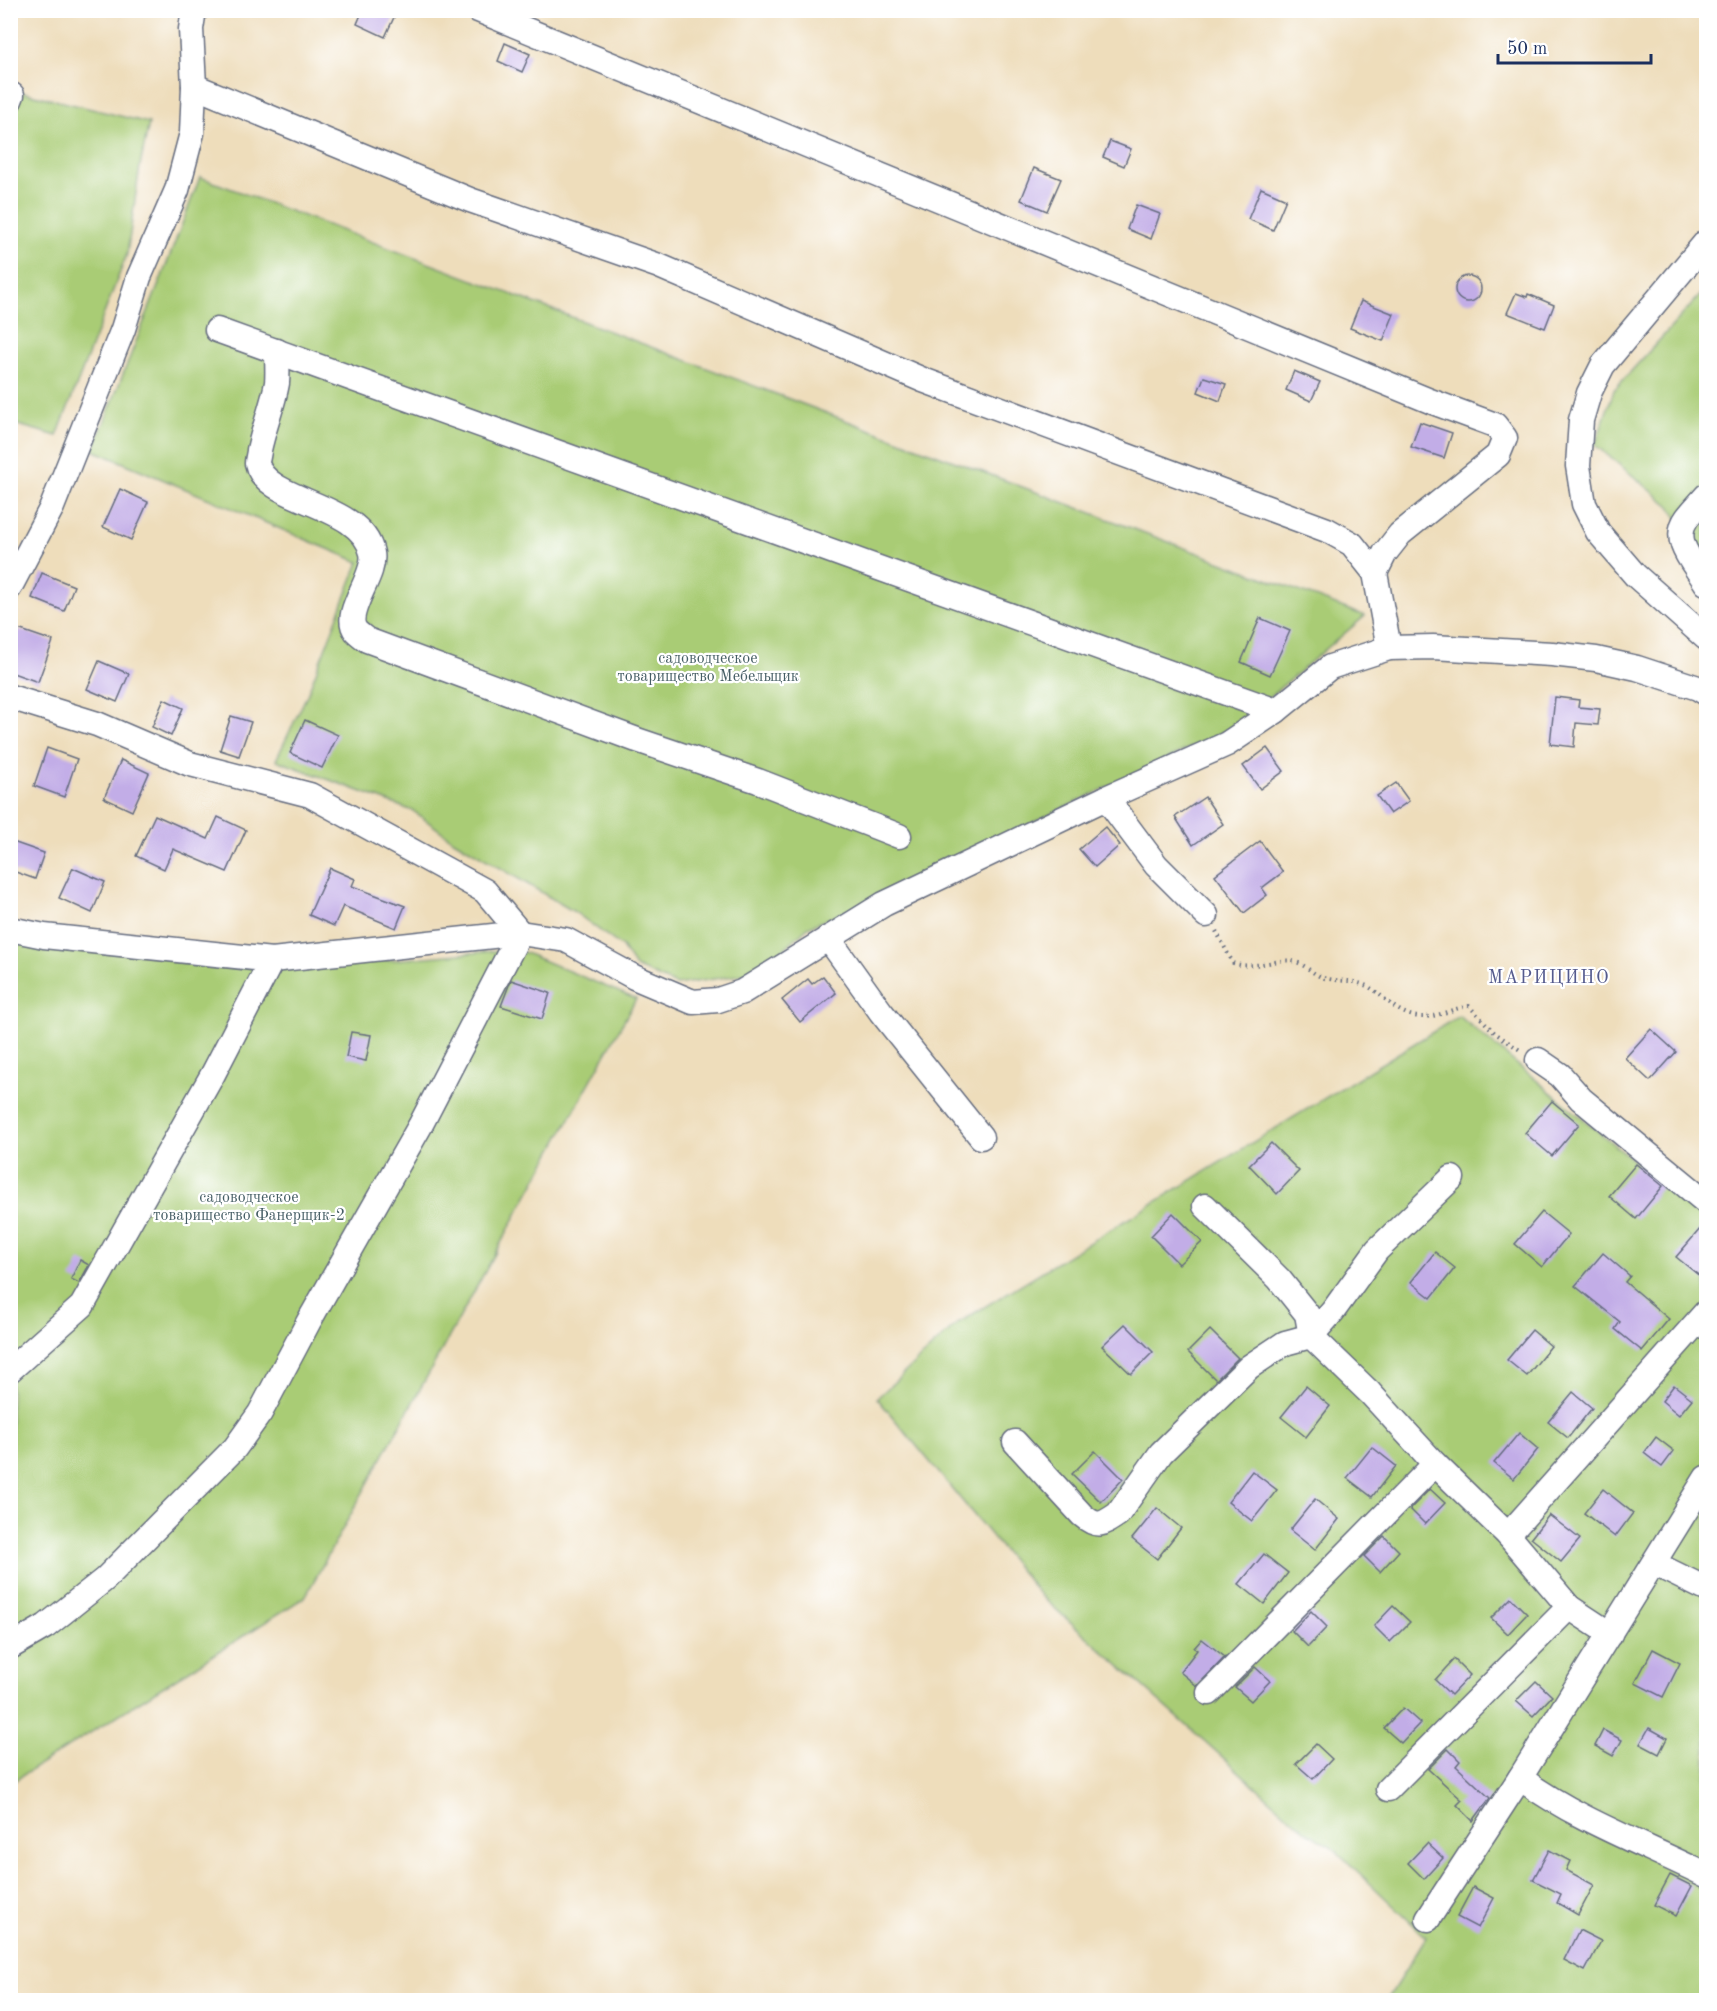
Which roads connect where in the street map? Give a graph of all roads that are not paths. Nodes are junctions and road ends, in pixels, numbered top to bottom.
1 (194, 10) edge
2 (478, 10) edge
3 (194, 86) junction
4 (10, 95) edge
5 (10, 100) edge
6 (1707, 242) edge
7 (218, 330) dead end
8 (277, 351) junction
9 (1707, 496) edge
10 (1375, 573) junction
11 (1707, 583) edge
12 (10, 587) edge
13 (1707, 638) edge
14 (1389, 648) junction
15 (1707, 693) edge
16 (10, 697) edge
17 (1276, 711) junction
18 (1106, 798) junction
19 (899, 836) dead end
20 (1206, 915) road end
21 (10, 929) edge
22 (520, 933) junction
23 (828, 938) junction
24 (272, 960) junction
25 (1538, 1060) road end
26 (981, 1137) dead end
27 (1452, 1178) dead end
28 (1707, 1202) edge
29 (1205, 1206) dead end
30 (1707, 1312) edge
31 (1311, 1336) junction
32 (10, 1370) edge
33 (1015, 1442) dead end
34 (1436, 1464) junction
35 (1707, 1478) edge
36 (1508, 1535) junction
37 (1654, 1564) junction
38 (1707, 1589) edge
39 (1569, 1607) junction
40 (1610, 1634) junction
41 (10, 1647) edge
42 (1209, 1693) dead end
43 (1520, 1778) junction
44 (1388, 1789) dead end
45 (1707, 1875) edge
46 (1428, 1919) dead end

1 - 3 street
2 - 10 street
3 - 10 street
3 - 12 street
4 - 5 street
6 - 13 street
7 - 8 street
8 - 17 street
8 - 19 street
9 - 11 street
10 - 14 street
14 - 15 street
14 - 17 street
16 - 22 street
17 - 18 street
18 - 20 street
18 - 23 street
21 - 24 street
22 - 23 street
22 - 24 street
22 - 41 street
23 - 26 street
24 - 32 street
25 - 28 street
27 - 31 street
29 - 31 street
30 - 36 street
31 - 33 street
31 - 34 street
34 - 36 street
34 - 42 street
35 - 37 street
36 - 39 street
37 - 38 street
37 - 40 street
39 - 40 street
39 - 44 street
40 - 43 street
43 - 45 street
43 - 46 street

